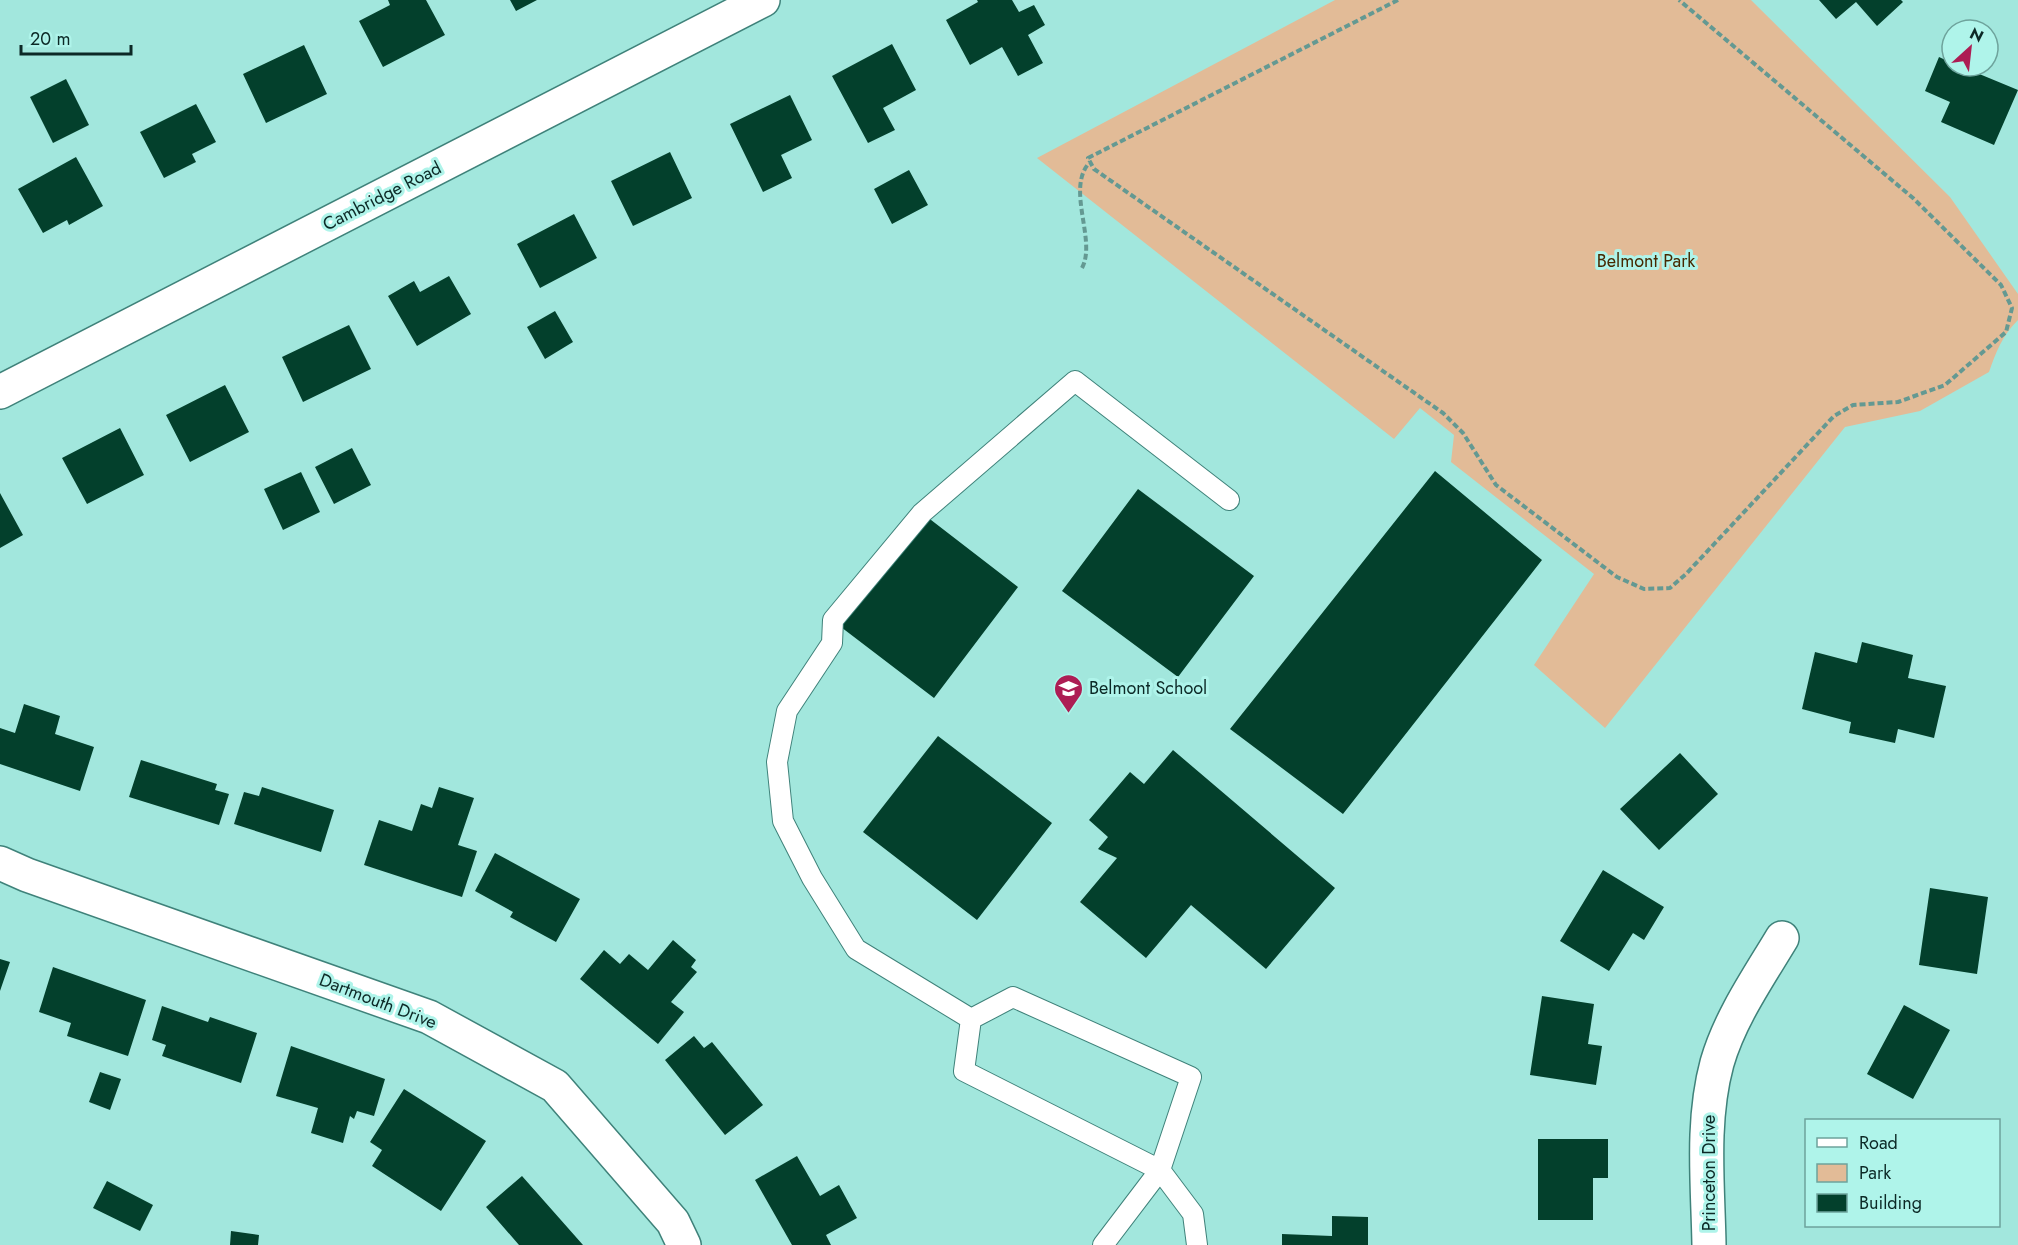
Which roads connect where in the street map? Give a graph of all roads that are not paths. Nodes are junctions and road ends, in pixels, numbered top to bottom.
1 (764, 0) edge
2 (0, 392) edge
3 (1229, 500) dead end
4 (0, 863) edge
5 (1782, 938) dead end
6 (971, 1019) junction
7 (1160, 1170) junction
8 (684, 1245) edge
9 (1103, 1245) edge
10 (1197, 1245) edge
11 (1709, 1245) edge

1 - 2 street, Cambridge Road
3 - 6 lane
4 - 8 street, Dartmouth Drive
5 - 11 street, Princeton Drive
6 - 7 lane
6 - 7 lane
7 - 9 lane
7 - 10 lane

